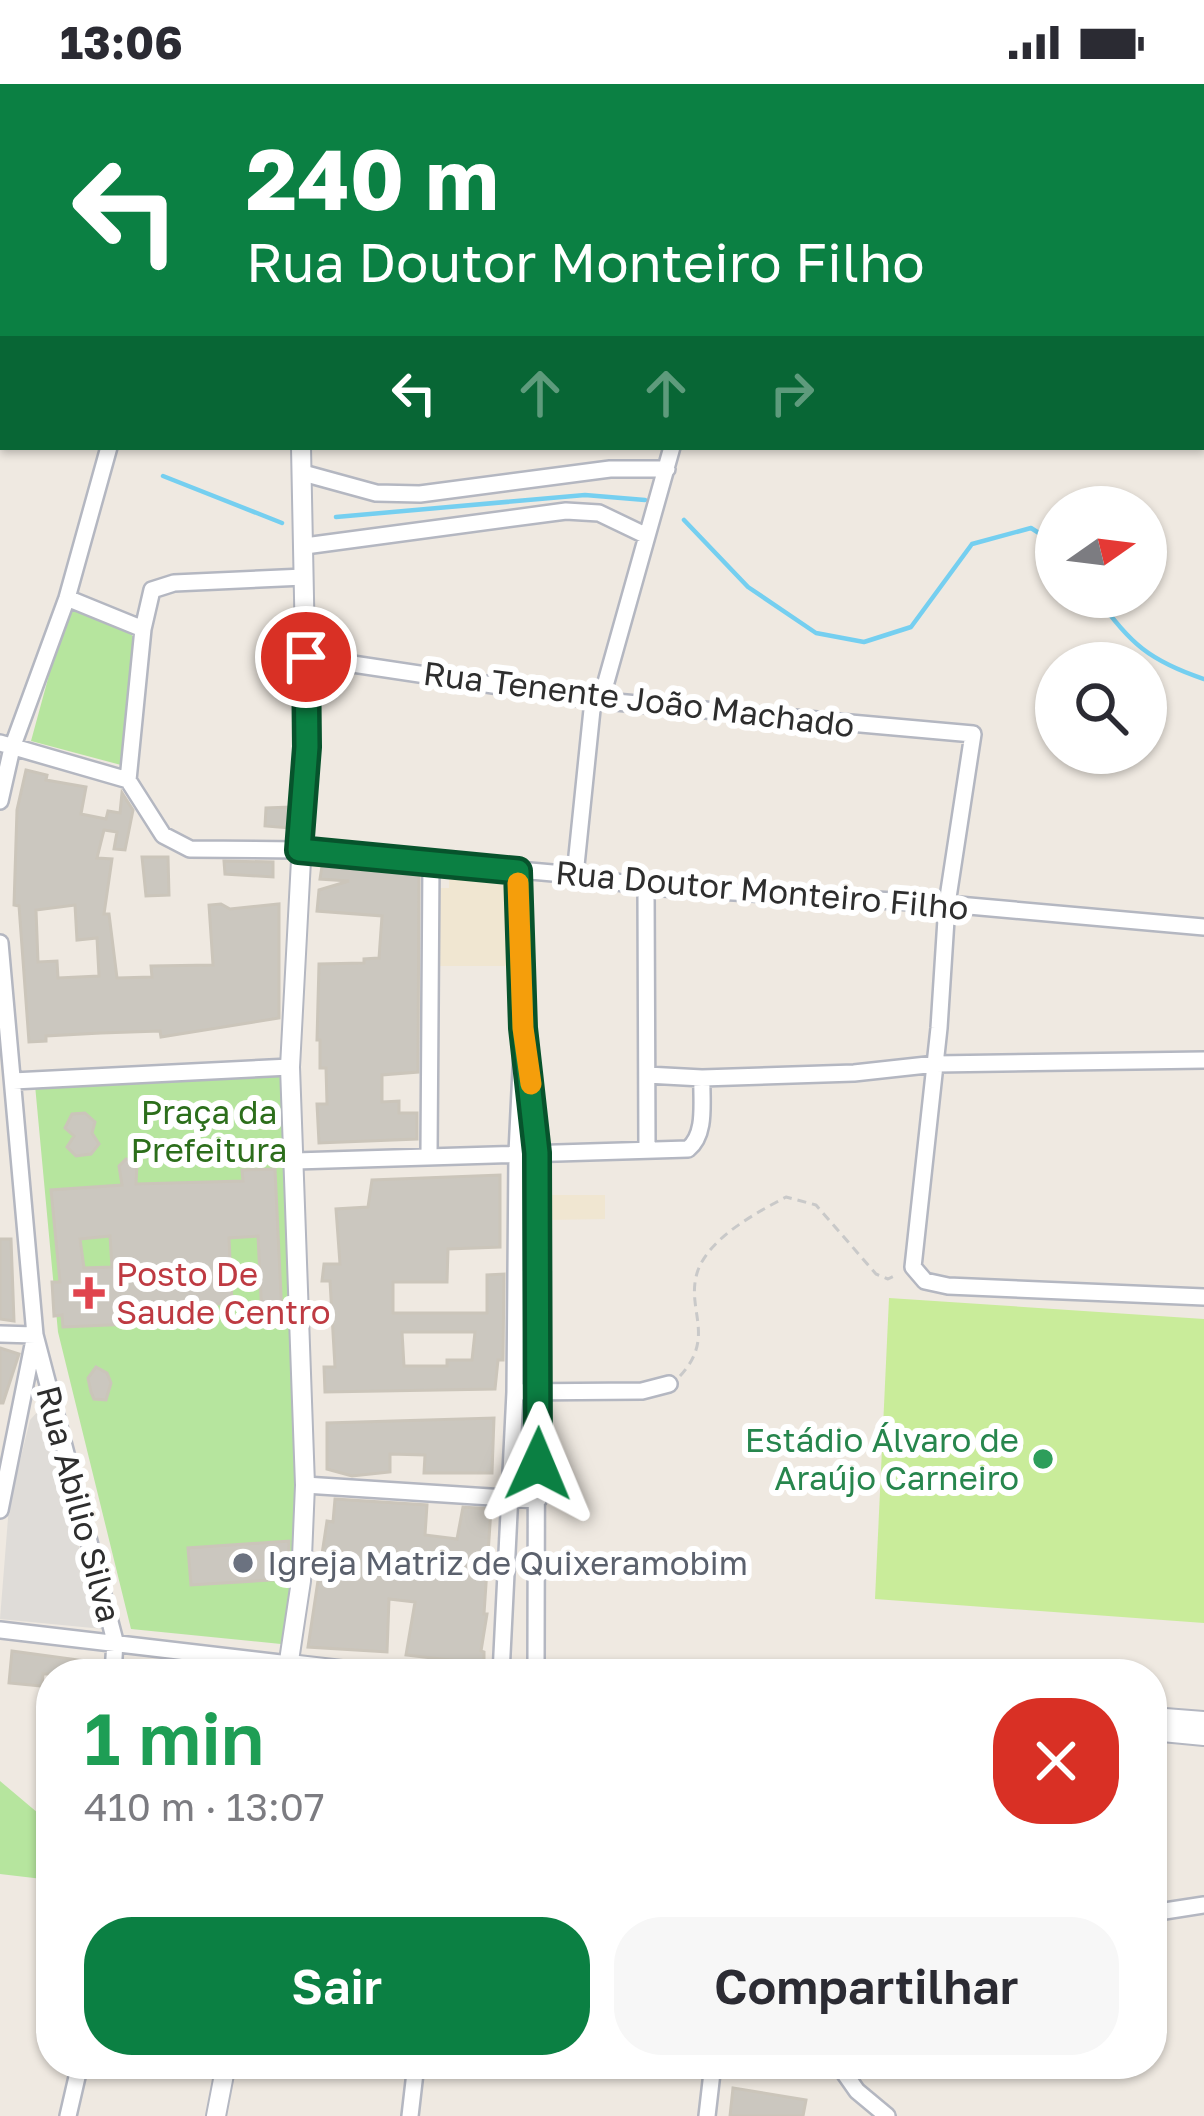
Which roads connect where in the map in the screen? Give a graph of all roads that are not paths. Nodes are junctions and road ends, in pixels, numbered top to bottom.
1 (108, 450) edge
2 (301, 450) edge
3 (671, 450) edge
4 (667, 469) junction
5 (303, 473) junction
6 (647, 536) junction
7 (304, 546) junction
8 (304, 577) junction
9 (67, 598) junction
10 (143, 629) junction
11 (306, 657) junction
12 (597, 700) junction
13 (6, 746) edge
14 (128, 780) junction
15 (0, 801) edge
16 (299, 850) junction
17 (431, 862) junction
18 (518, 871) junction
19 (575, 875) junction
20 (646, 887) junction
21 (947, 904) junction
22 (1204, 927) edge
23 (0, 943) edge
24 (523, 1028) junction
25 (1204, 1060) edge
26 (936, 1064) junction
27 (290, 1067) junction
28 (647, 1075) junction
29 (702, 1078) junction
30 (13, 1081) junction
31 (647, 1149) junction
32 (517, 1153) junction
33 (537, 1153) junction
34 (429, 1154) junction
35 (295, 1161) junction
36 (1204, 1297) edge
37 (0, 1334) edge
38 (35, 1335) junction
39 (669, 1384) road end
40 (515, 1392) junction
41 (539, 1393) junction
42 (305, 1485) junction
43 (510, 1499) junction
44 (538, 1500) junction
45 (0, 1510) edge
46 (0, 1630) edge
47 (115, 1641) junction
48 (113, 1659) edge
49 (226, 1659) edge
50 (289, 1659) edge
51 (502, 1659) edge
52 (536, 1659) edge
53 (1167, 1718) edge
54 (1204, 1721) edge
55 (1167, 1732) edge
56 (1204, 1736) edge
57 (1204, 1905) edge
58 (1167, 1911) edge
59 (77, 2079) edge
60 (223, 2079) edge
61 (414, 2079) edge
62 (711, 2079) edge
63 (849, 2079) edge
64 (68, 2116) edge
65 (216, 2116) edge
66 (410, 2116) edge
67 (707, 2116) edge
68 (887, 2116) edge

1 - 9 street
2 - 5 street
3 - 4 street
4 - 5 street
4 - 6 street
5 - 7 street
6 - 7 street
6 - 12 street
7 - 8 street
8 - 10 street
8 - 11 street
9 - 10 street
9 - 13 street
10 - 14 street
11 - 12 street, Rua Tenente João Machado
11 - 16 street
12 - 19 street
12 - 21 street, Rua Tenente João Machado
13 - 14 street
13 - 15 street
14 - 16 street, Rua Doutor Monteiro Filho
16 - 17 street, Rua Doutor Monteiro Filho
16 - 27 street
17 - 18 street, Rua Doutor Monteiro Filho
17 - 34 street
18 - 19 street, Rua Doutor Monteiro Filho
18 - 24 street
19 - 20 street, Rua Doutor Monteiro Filho
20 - 21 street, Rua Doutor Monteiro Filho
20 - 28 street
21 - 22 street, Rua Doutor Monteiro Filho
21 - 26 street
23 - 30 street
24 - 32 street
24 - 33 street
25 - 26 street
26 - 29 street
26 - 36 street
27 - 30 street
27 - 35 street
28 - 29 street
28 - 31 street
29 - 31 street
30 - 38 street
31 - 33 street
32 - 33 street
32 - 34 street
32 - 40 street
33 - 41 street
34 - 35 street
35 - 42 street
37 - 38 street
38 - 45 street
38 - 47 street, Rua Abilio Silva
39 - 41 street
40 - 41 street
40 - 43 street
41 - 44 street
42 - 43 street
42 - 50 street
43 - 44 street
43 - 51 street
44 - 52 street
46 - 47 street
47 - 48 street, Rua Abilio Silva
47 - 49 street
53 - 54 street
55 - 56 street
57 - 58 street
59 - 64 street
60 - 65 street
61 - 66 street
62 - 67 street
63 - 68 street

